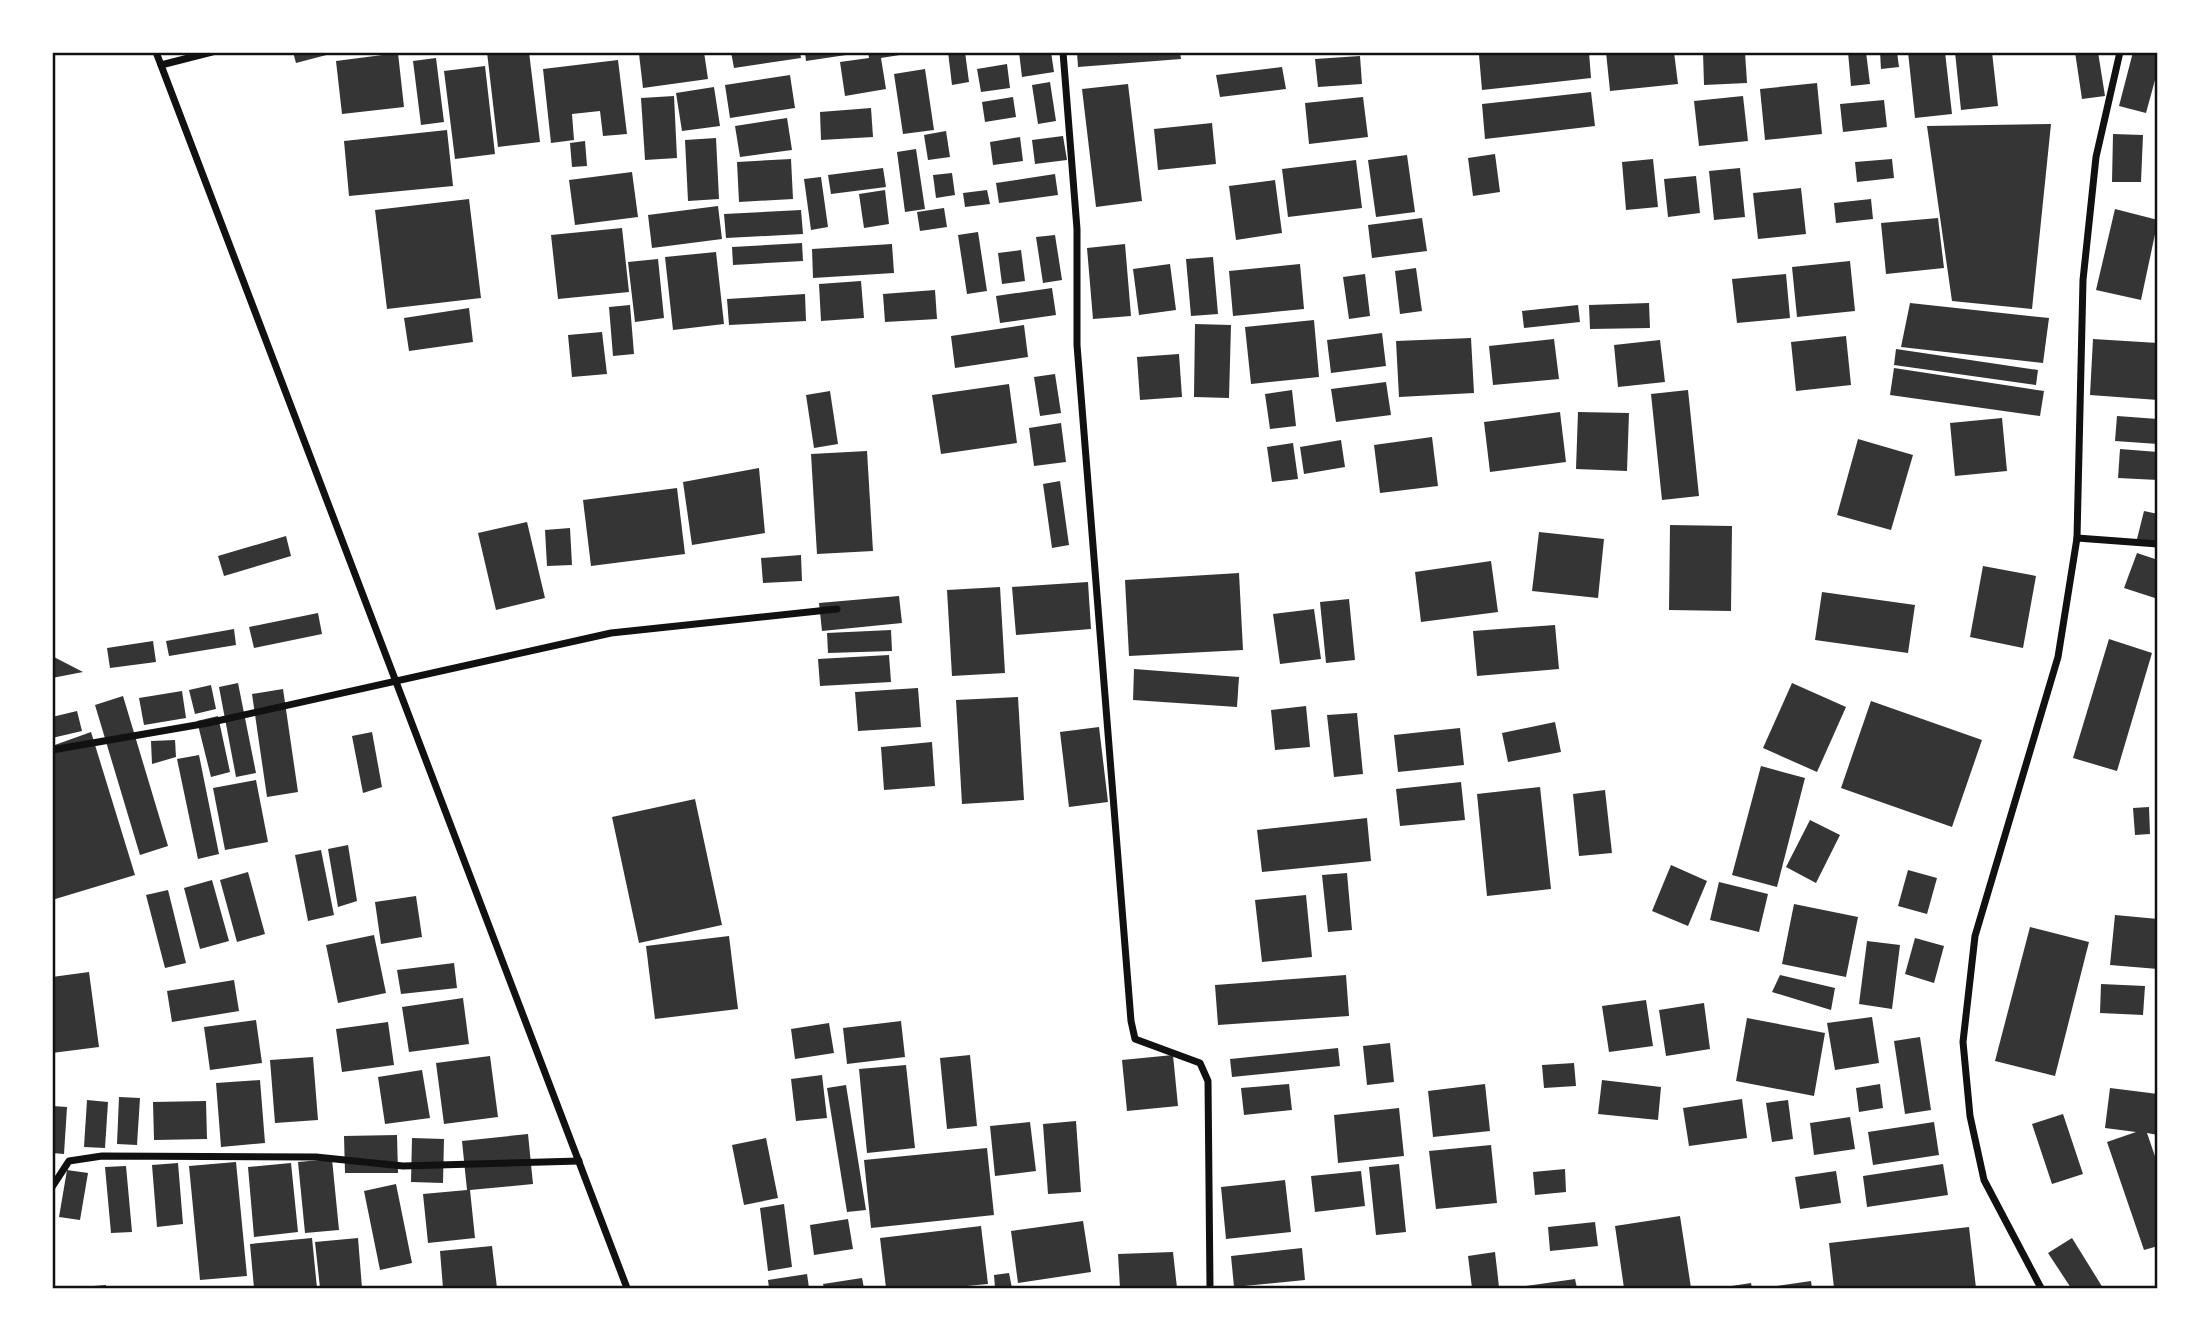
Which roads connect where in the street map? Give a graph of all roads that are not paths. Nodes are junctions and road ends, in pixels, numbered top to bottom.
1 (156, 52) edge
2 (212, 52) edge
3 (1063, 52) edge
4 (2120, 52) edge
5 (161, 65) junction
6 (2077, 538) junction
7 (2158, 544) edge
8 (837, 609) dead end
9 (396, 680) junction
10 (52, 750) edge
11 (579, 1161) junction
12 (52, 1187) edge
13 (627, 1289) edge
14 (1210, 1289) edge
15 (2041, 1289) edge

1 - 5 street
2 - 5 street
3 - 14 street
4 - 6 street
5 - 9 street
6 - 7 street
6 - 15 street
8 - 9 street
9 - 10 street
9 - 11 street
11 - 12 street
11 - 13 street

